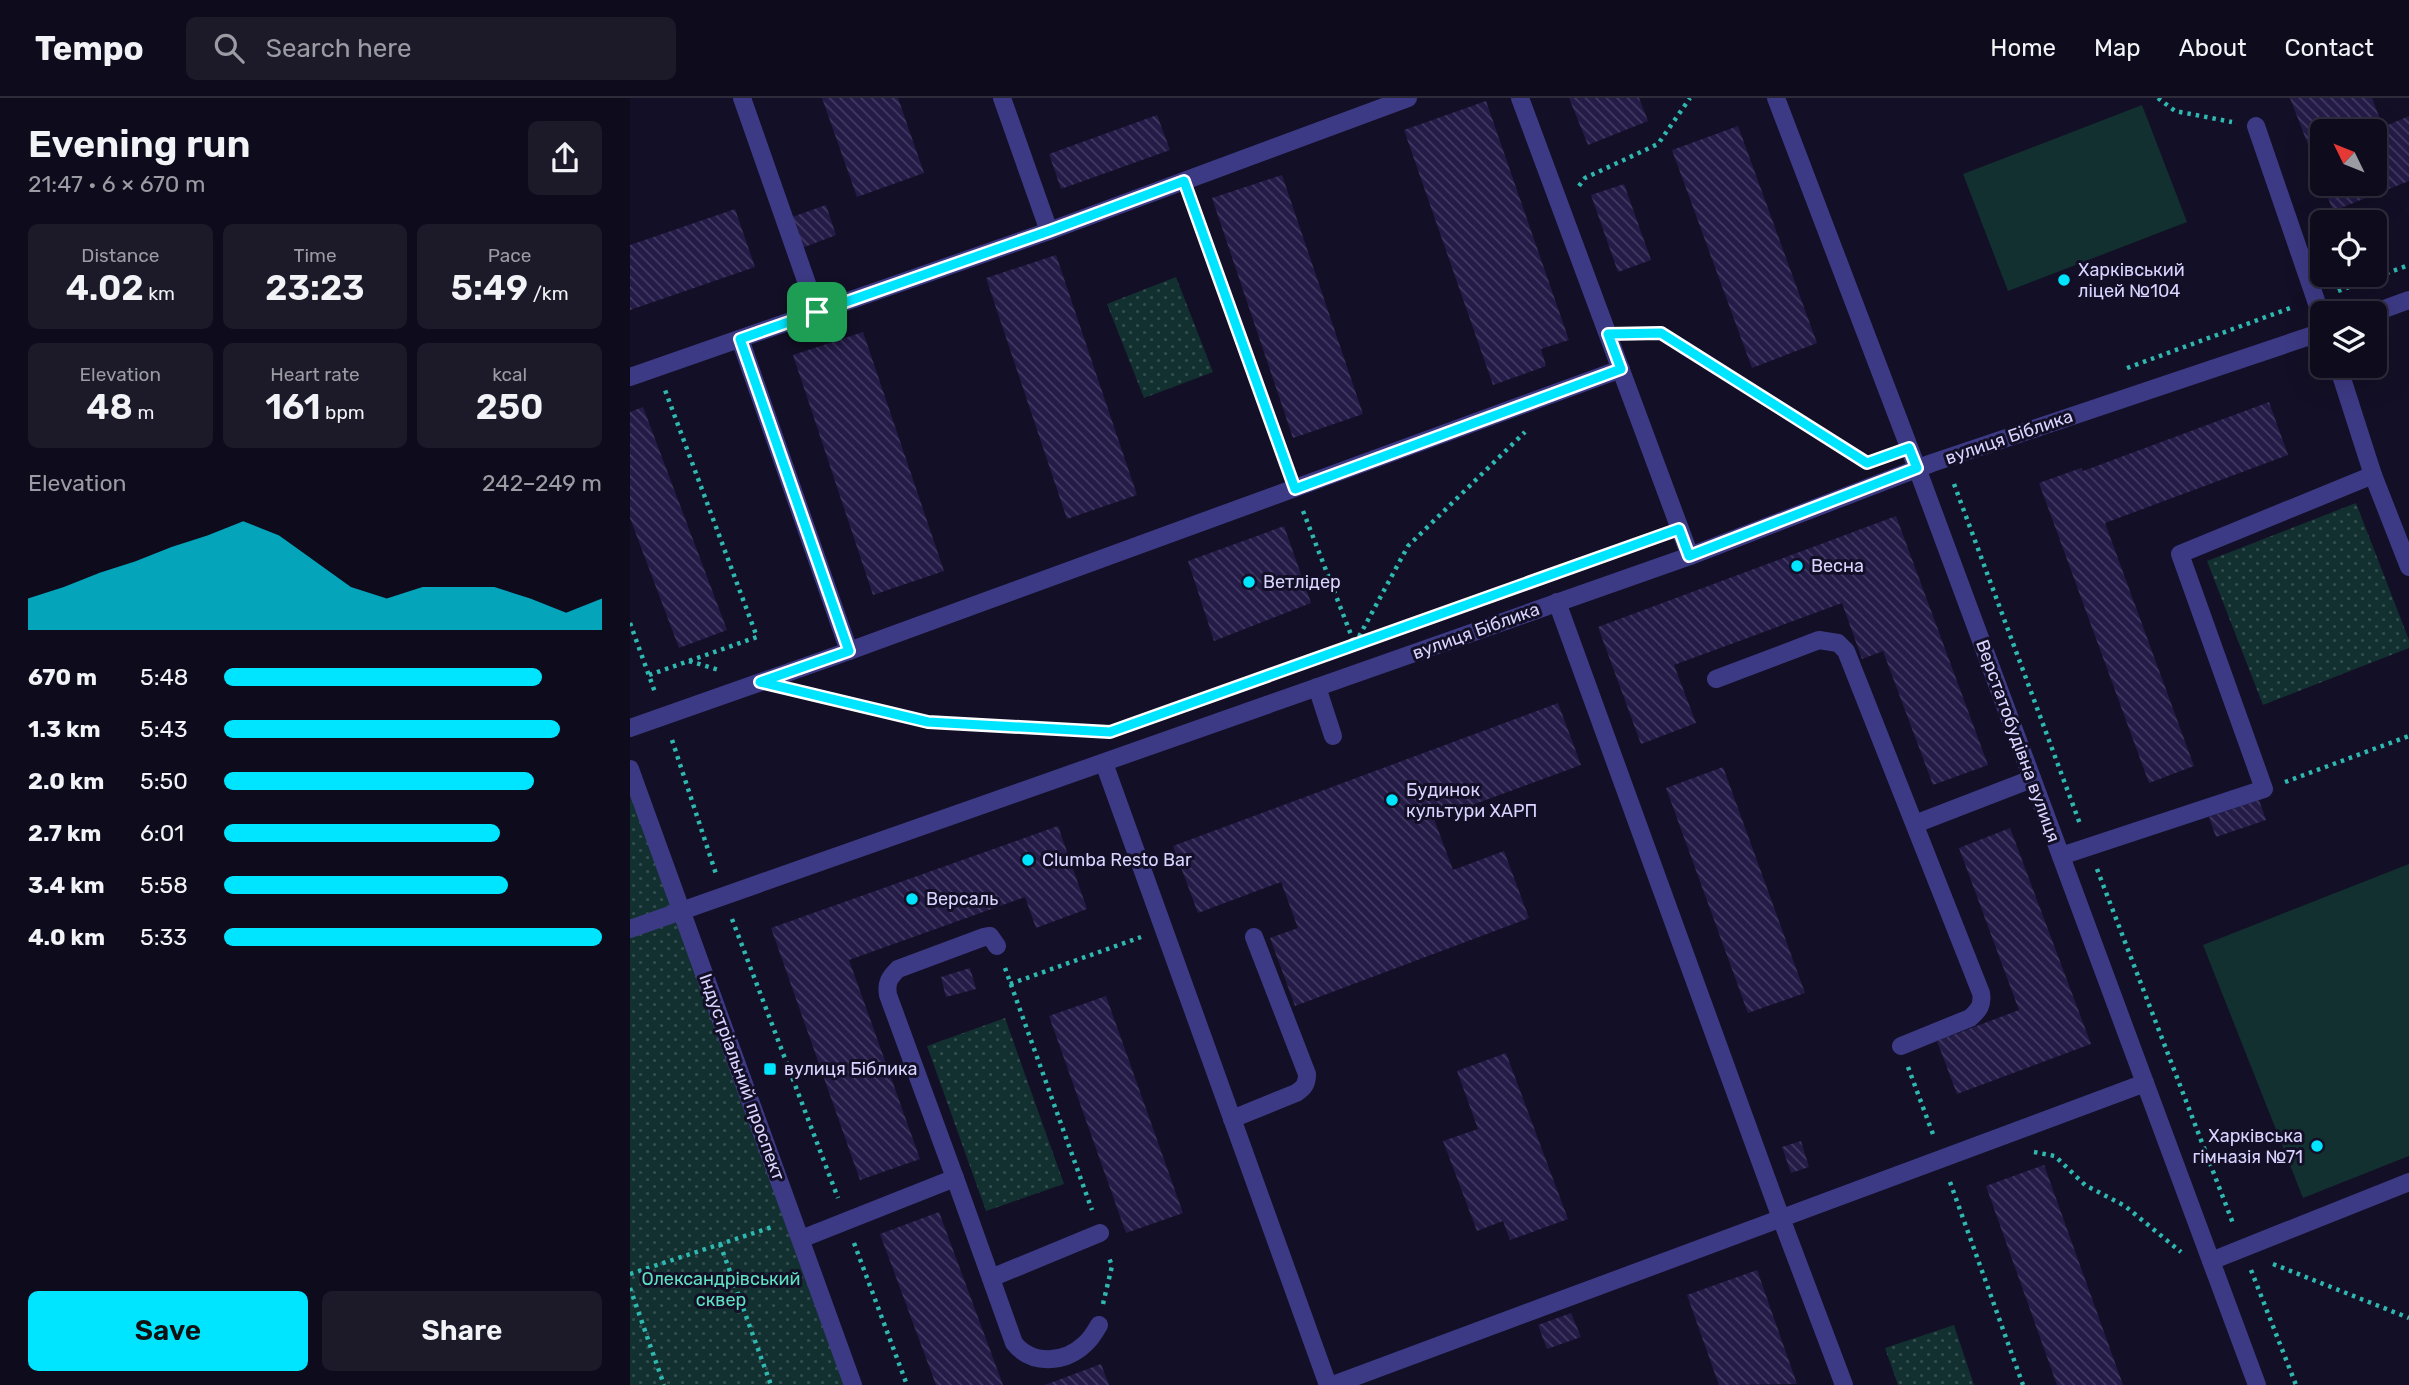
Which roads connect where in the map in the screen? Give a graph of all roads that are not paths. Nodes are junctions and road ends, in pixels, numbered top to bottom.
1 (743, 98) edge
2 (1002, 98) edge
3 (1408, 98) edge
4 (1520, 98) edge
5 (1776, 98) edge
6 (2256, 126) road end
7 (1049, 231) junction
8 (2409, 300) edge
9 (2317, 301) edge
10 (2387, 308) edge
11 (817, 312) junction
12 (2310, 336) edge
13 (740, 339) junction
14 (1621, 369) junction
15 (630, 377) edge
16 (2342, 378) edge
17 (1917, 468) junction
18 (2373, 475) junction
19 (1689, 556) junction
20 (2409, 568) edge
21 (1558, 602) junction
22 (849, 651) junction
23 (1716, 679) dead end
24 (1317, 687) junction
25 (630, 728) edge
26 (1333, 736) dead end
27 (1104, 763) junction
28 (630, 769) edge
29 (2032, 779) junction
30 (1915, 824) junction
31 (2061, 856) junction
32 (681, 910) junction
33 (630, 929) edge
34 (1254, 937) dead end
35 (997, 946) road end
36 (1901, 1046) road end
37 (2145, 1083) junction
38 (1232, 1119) junction
39 (955, 1178) junction
40 (2409, 1182) edge
41 (1100, 1233) road end
42 (801, 1239) junction
43 (2211, 1261) junction
44 (991, 1278) junction
45 (1099, 1325) road end
46 (853, 1385) edge
47 (1330, 1385) edge
48 (1844, 1385) edge
49 (2257, 1385) edge

1 - 11 street
2 - 7 street
3 - 7 street
4 - 14 street
5 - 17 street, Верстатобудівна вулиця
6 - 9 street
7 - 11 street
8 - 10 street
11 - 13 street
12 - 17 street, вулиця Біблика
13 - 15 street
13 - 22 street
14 - 19 street
14 - 22 street
16 - 18 street
17 - 19 street, вулиця Біблика
17 - 29 street, Верстатобудівна вулиця
18 - 20 street
18 - 31 street
19 - 21 street, вулиця Біблика
21 - 24 street, вулиця Біблика
21 - 48 street
22 - 25 street
23 - 30 street
24 - 26 street
24 - 27 street, вулиця Біблика
27 - 32 street, вулиця Біблика
27 - 38 street
28 - 32 street, Індустріальний проспект
29 - 30 street
29 - 31 street, Верстатобудівна вулиця
30 - 36 street
31 - 37 street, Верстатобудівна вулиця
32 - 33 street, вулиця Біблика
32 - 42 street, Індустріальний проспект
34 - 38 street
35 - 39 street
37 - 43 street, Верстатобудівна вулиця
37 - 47 street
38 - 47 street
39 - 42 street
39 - 44 street
40 - 43 street
41 - 44 street
42 - 46 street, Індустріальний проспект
43 - 49 street, Верстатобудівна вулиця
44 - 45 street

